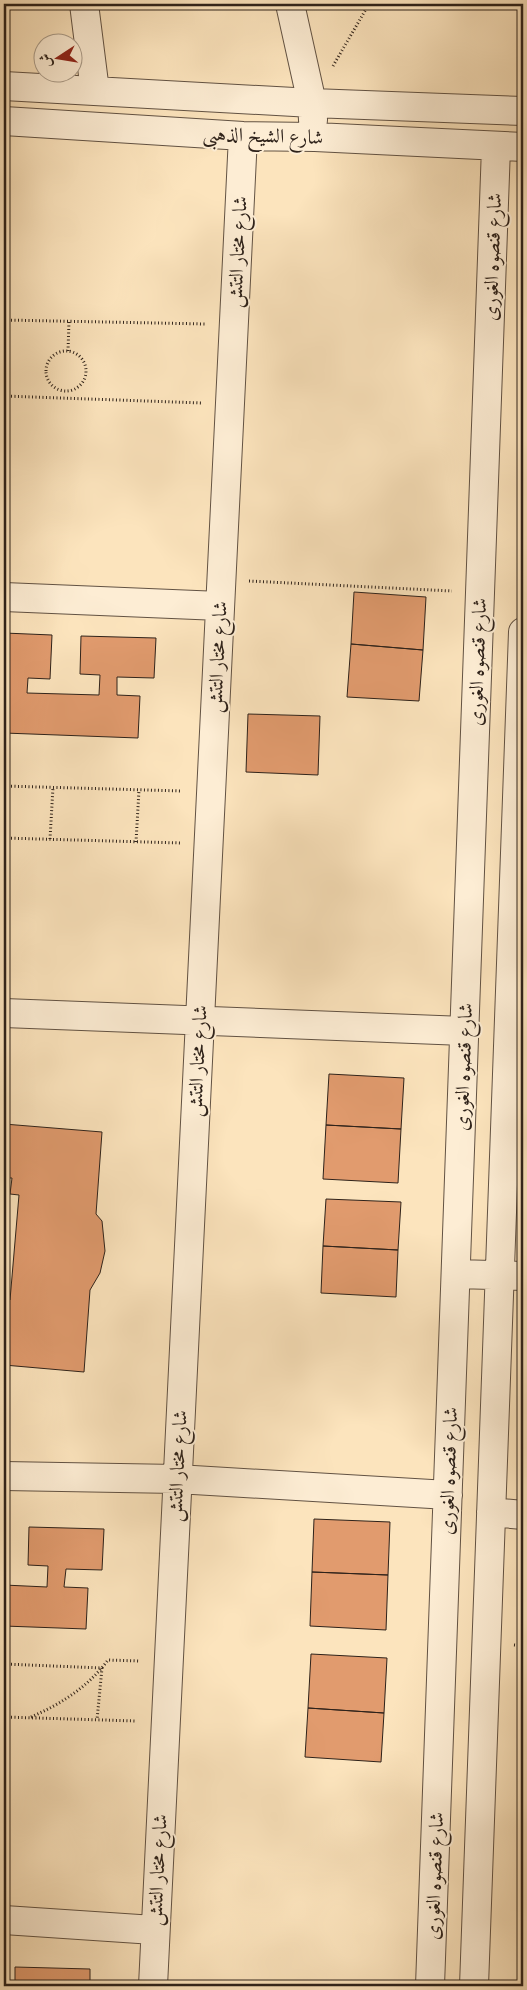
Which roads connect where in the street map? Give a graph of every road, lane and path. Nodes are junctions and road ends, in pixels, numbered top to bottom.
1 (84, 4) edge
2 (290, 4) edge
3 (369, 4) edge
4 (4, 86) edge
5 (95, 90) junction
6 (312, 103) junction
7 (523, 111) edge
8 (4, 120) edge
9 (243, 136) junction
10 (315, 137) junction
11 (496, 147) junction
12 (523, 147) edge
13 (4, 320) edge
14 (69, 321) junction
15 (233, 325) junction
16 (68, 351) junction
17 (64, 391) junction
18 (4, 396) edge
19 (64, 398) junction
20 (230, 404) junction
21 (480, 592) junction
22 (220, 593) junction
23 (4, 597) edge
24 (523, 632) edge
25 (4, 786) edge
26 (53, 787) junction
27 (139, 790) junction
28 (210, 792) junction
29 (4, 838) edge
30 (50, 839) junction
31 (136, 842) junction
32 (208, 844) junction
33 (4, 1013) edge
34 (199, 1021) junction
35 (464, 1031) junction
36 (456, 1274) junction
37 (512, 1276) edge
38 (4, 1476) edge
39 (177, 1479) junction
40 (448, 1495) junction
41 (491, 1512) junction
42 (523, 1515) edge
43 (108, 1660) dead end
44 (4, 1664) edge
45 (102, 1668) junction
46 (4, 1717) edge
47 (28, 1718) junction
48 (97, 1720) junction
49 (164, 1722) junction
50 (4, 1920) edge
51 (154, 1930) junction
52 (523, 1964) edge
53 (153, 1986) edge
54 (430, 1986) edge
55 (474, 1986) edge
56 (523, 1986) edge

1 - 5 street
2 - 6 street
3 - 6 path
4 - 5 street, شارع الشيخ الذهبى
5 - 6 street, شارع الشيخ الذهبى
6 - 7 street, شارع الشيخ الذهبى
6 - 10 street
8 - 9 street, شارع الشيخ الذهبى
9 - 10 street, شارع الشيخ الذهبى
9 - 15 street, شارع مختار التتش
10 - 11 street, شارع الشيخ الذهبى
11 - 12 street, شارع الشيخ الذهبى
11 - 21 street, شارع قنصوه الغورى
13 - 14 path
14 - 15 path
14 - 16 path
15 - 20 street, شارع مختار التتش
16 - 17 path
16 - 17 path
17 - 19 path
18 - 19 path
19 - 20 path
20 - 22 street, شارع مختار التتش
21 - 22 path
21 - 35 street, شارع قنصوه الغورى
22 - 23 street
22 - 28 street, شارع مختار التتش
24 - 37 street
25 - 26 path
26 - 27 path
26 - 30 path
27 - 28 path
27 - 31 path
28 - 32 street, شارع مختار التتش
29 - 30 path
30 - 31 path
31 - 32 path
32 - 34 street, شارع مختار التتش
33 - 34 street
34 - 35 street
34 - 39 street, شارع مختار التتش
35 - 36 street, شارع قنصوه الغورى
36 - 37 street
36 - 40 street, شارع قنصوه الغورى
37 - 41 street
38 - 39 street
39 - 40 street
39 - 49 street, شارع مختار التتش
40 - 54 street, شارع قنصوه الغورى
41 - 42 street
41 - 55 street
43 - 45 path
44 - 45 path
45 - 47 path
45 - 48 path
46 - 47 path
47 - 48 path
48 - 49 path
49 - 51 street, شارع مختار التتش
50 - 51 street
51 - 53 street, شارع مختار التتش
52 - 56 path

